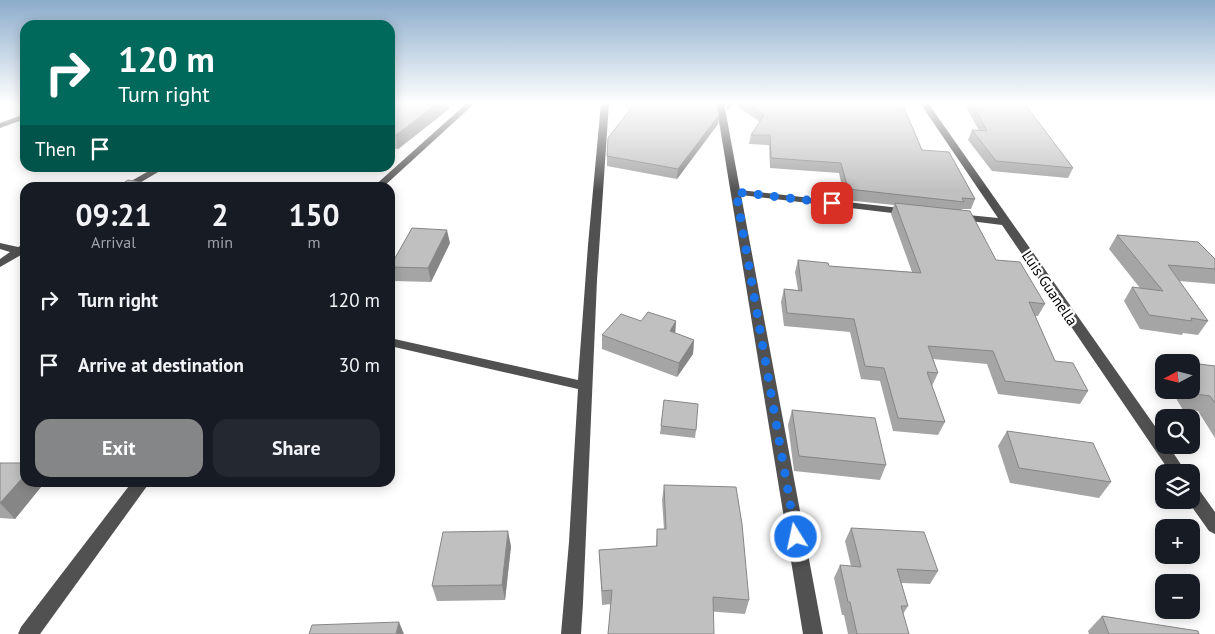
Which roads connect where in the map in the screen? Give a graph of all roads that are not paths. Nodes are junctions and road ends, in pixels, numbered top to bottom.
1 (438, 133) edge
2 (602, 133) edge
3 (725, 133) edge
4 (944, 133) edge
5 (395, 171) edge
6 (153, 172) edge
7 (394, 172) edge
8 (134, 182) edge
9 (383, 182) edge
10 (736, 192) junction
11 (919, 213) edge
12 (948, 216) edge
13 (1006, 222) junction
14 (0, 246) edge
15 (20, 249) edge
16 (20, 252) edge
17 (0, 264) edge
18 (395, 343) edge
19 (585, 386) junction
20 (1172, 464) edge
21 (138, 487) edge
22 (1200, 505) edge
23 (1215, 526) edge
24 (28, 634) edge
25 (571, 634) edge
26 (813, 634) edge

1 - 5 street
2 - 19 street
3 - 10 street
4 - 13 street, Luis Guanella
6 - 8 street
7 - 9 street
10 - 11 street
10 - 26 street
12 - 13 street
13 - 20 street, Luis Guanella
14 - 15 street
16 - 17 street
18 - 19 street
19 - 25 street
21 - 24 street
22 - 23 street

